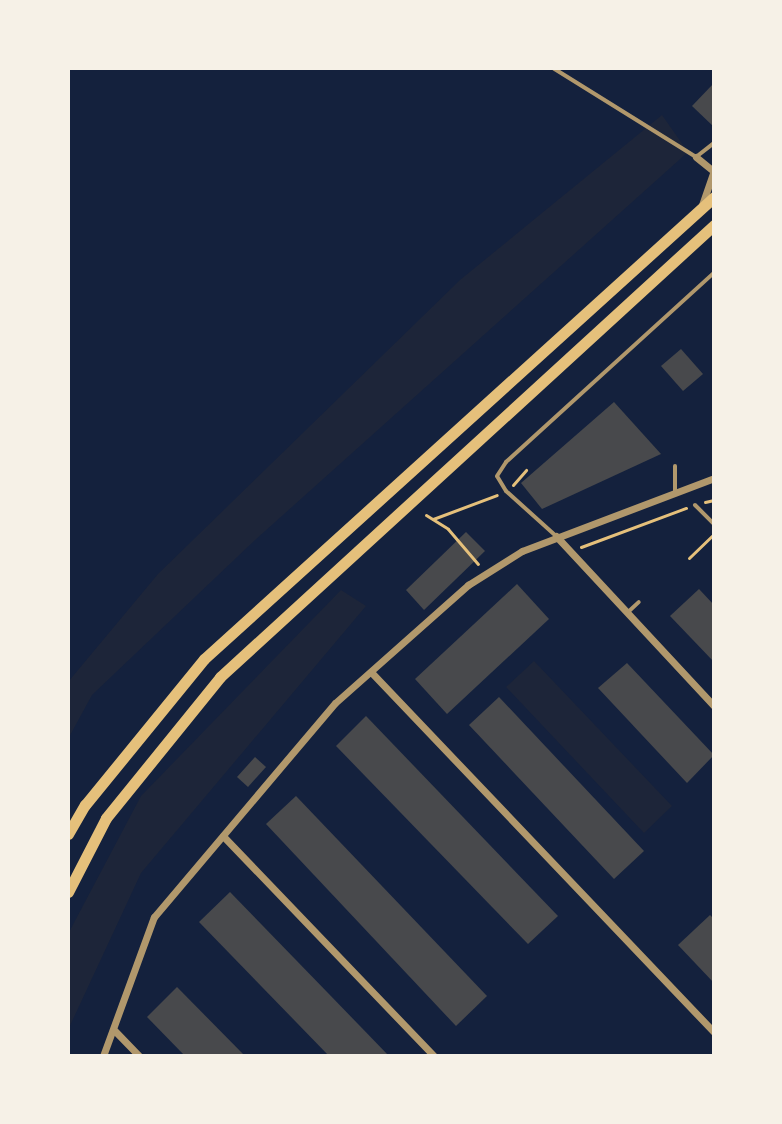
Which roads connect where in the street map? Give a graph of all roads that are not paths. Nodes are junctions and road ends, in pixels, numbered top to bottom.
1 (553, 68) edge
2 (714, 143) edge
3 (696, 157) junction
4 (713, 170) edge
5 (714, 197) edge
6 (701, 207) junction
7 (714, 225) edge
8 (714, 273) edge
9 (675, 466) dead end
10 (714, 478) edge
11 (675, 493) junction
12 (695, 505) road end
13 (714, 524) edge
14 (556, 536) junction
15 (639, 602) dead end
16 (627, 613) junction
17 (371, 672) junction
18 (714, 706) edge
19 (68, 834) edge
20 (223, 836) junction
21 (68, 892) edge
22 (115, 1031) junction
23 (714, 1032) edge
24 (103, 1056) edge
25 (139, 1056) edge
26 (434, 1056) edge

1 - 3 lane
2 - 3 lane
3 - 4 street
4 - 6 street
5 - 6 main road
6 - 19 main road
7 - 21 main road
8 - 14 lane
9 - 11 lane
10 - 11 street
11 - 14 street
12 - 13 lane
14 - 16 street
14 - 17 street
15 - 16 lane
16 - 18 street
17 - 20 street
17 - 23 street
20 - 22 street
20 - 26 street
22 - 24 street
22 - 25 street

